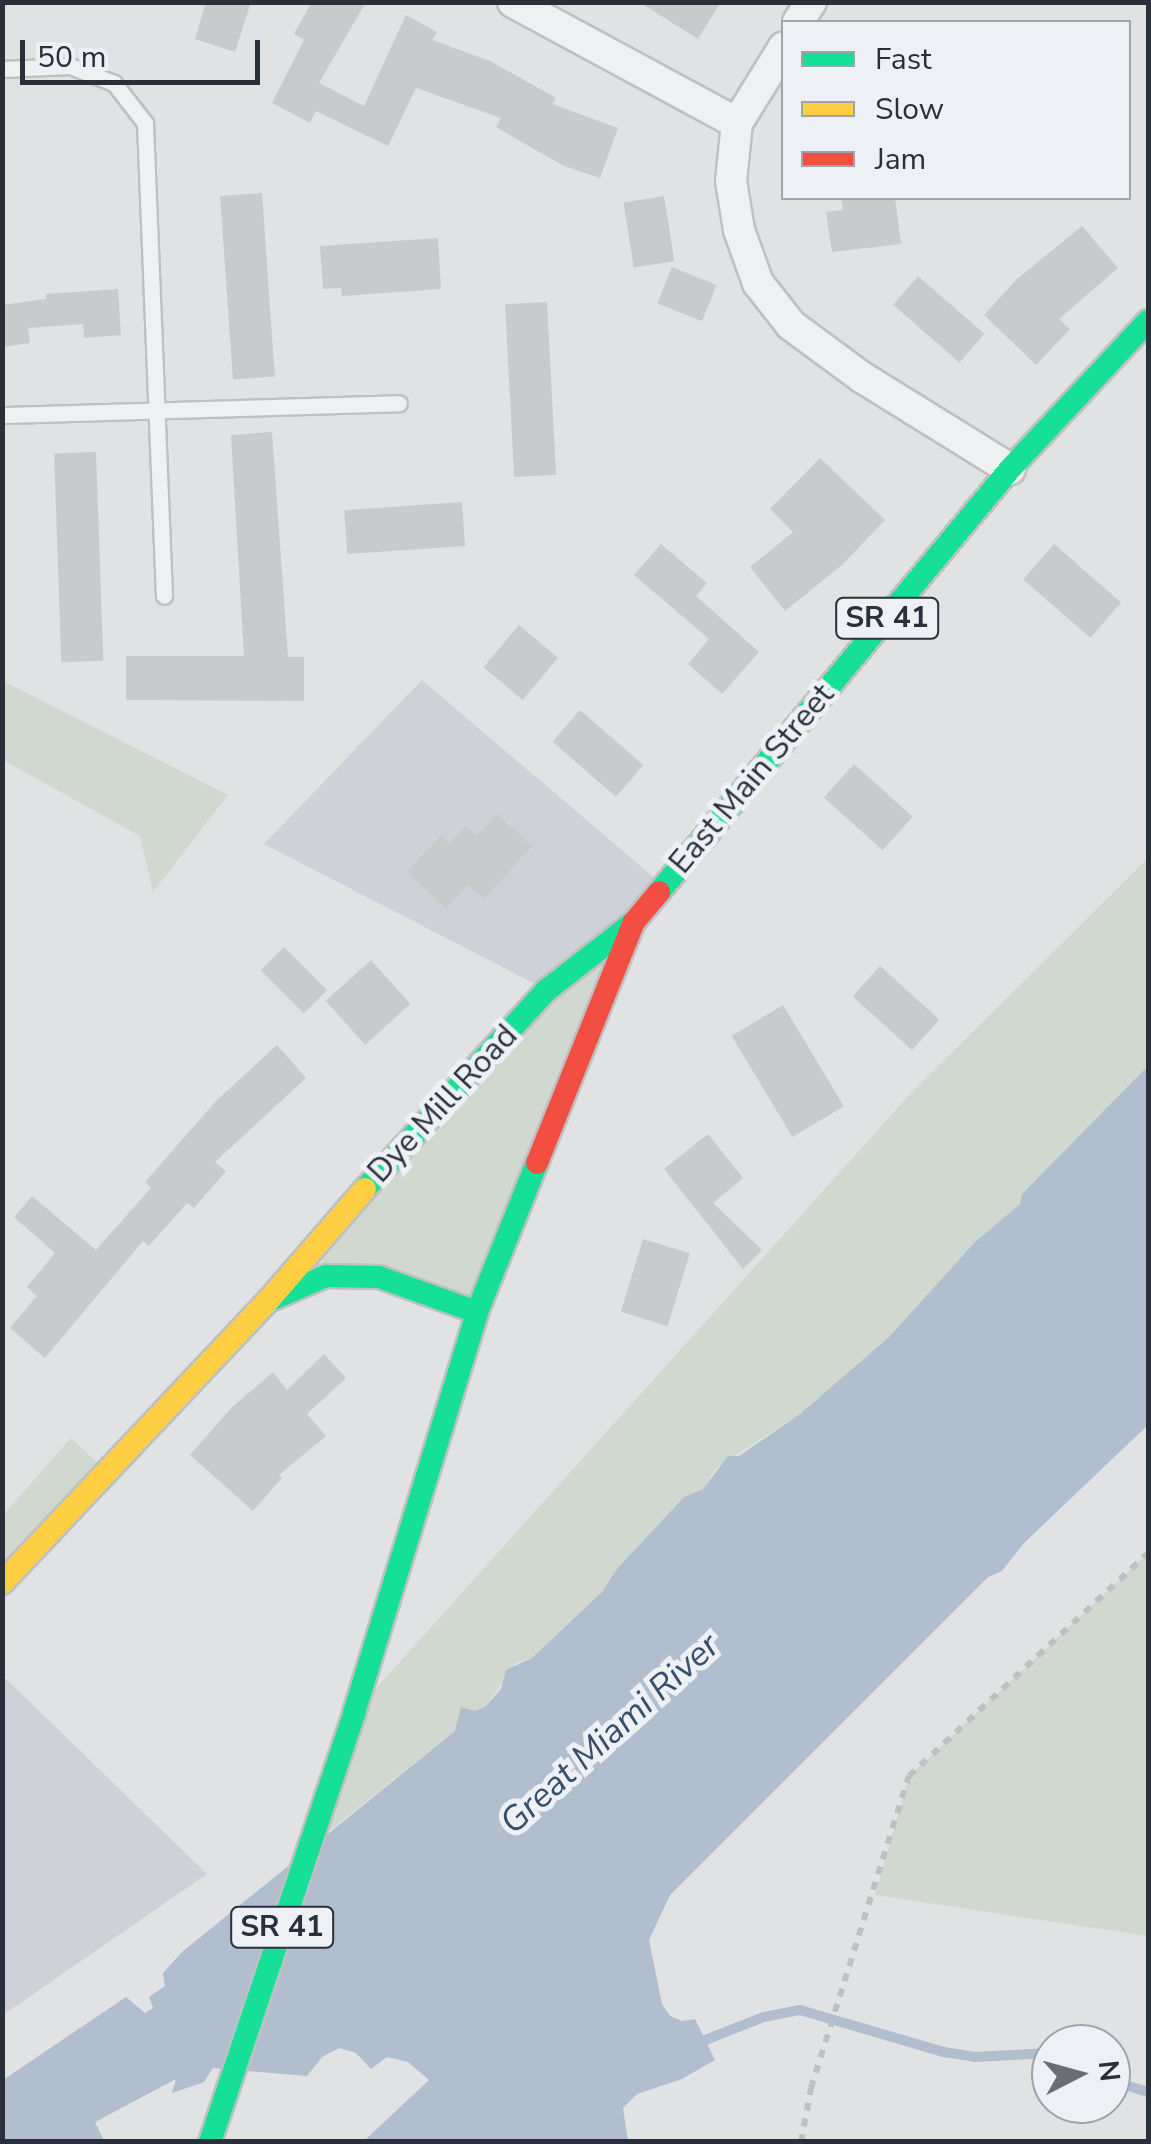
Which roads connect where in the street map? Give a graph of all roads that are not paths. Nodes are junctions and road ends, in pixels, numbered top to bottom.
1 (513, 2) edge
2 (781, 52) edge
3 (2, 69) edge
4 (737, 122) junction
5 (1148, 321) edge
6 (400, 403) dead end
7 (156, 411) junction
8 (2, 415) edge
9 (1010, 469) junction
10 (164, 596) dead end
11 (634, 922) junction
12 (268, 1302) junction
13 (477, 1312) junction
14 (2, 1584) edge
15 (210, 2142) edge

1 - 4 street
2 - 4 street
3 - 7 lane
4 - 9 street
5 - 9 main road, East Main Street / SR 41
6 - 7 lane
7 - 8 lane
7 - 10 lane
9 - 11 main road, East Main Street / SR 41
11 - 12 main road, Dye Mill Road
11 - 13 main road, SR 41
12 - 13 main road, Dye Mill Road
12 - 14 main road, Dye Mill Road
13 - 15 main road, SR 41

